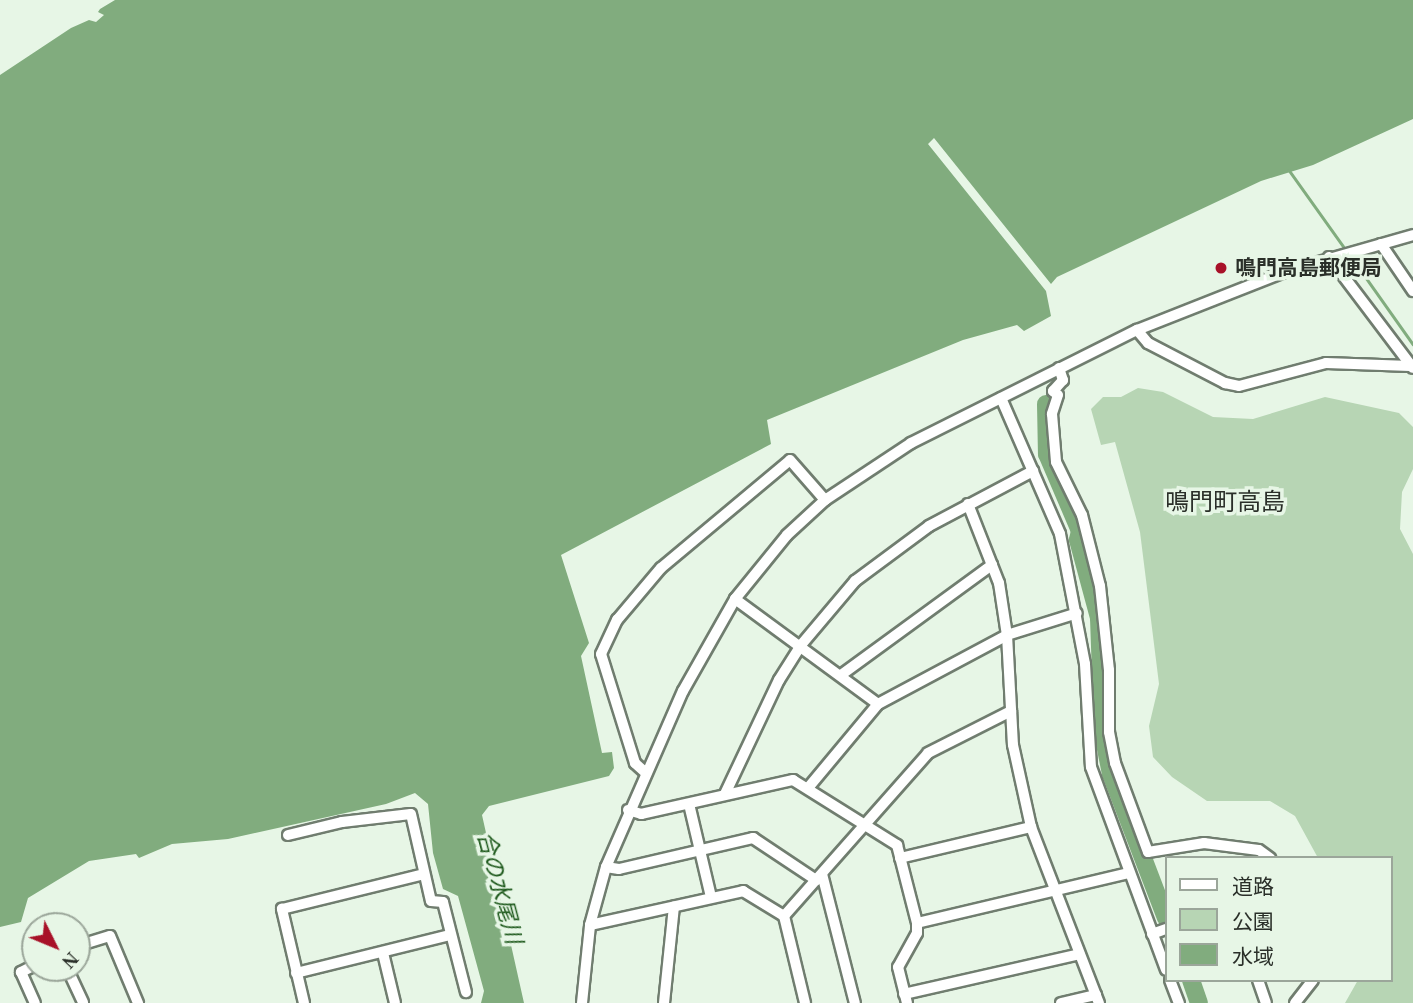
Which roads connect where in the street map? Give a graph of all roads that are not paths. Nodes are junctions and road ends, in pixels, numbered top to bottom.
1 (1413, 236) edge
2 (1381, 244) junction
3 (1332, 257) junction
4 (1413, 291) edge
5 (1137, 330) junction
6 (1411, 367) edge
7 (1057, 368) junction
8 (1001, 398) junction
9 (1033, 471) junction
10 (825, 500) junction
11 (968, 504) junction
12 (992, 565) junction
13 (735, 599) junction
14 (1077, 613) junction
15 (1007, 635) junction
16 (801, 645) junction
17 (841, 675) junction
18 (878, 704) junction
19 (1011, 710) junction
20 (646, 773) junction
21 (808, 788) junction
22 (725, 794) junction
23 (690, 804) junction
24 (628, 810) junction
25 (864, 824) junction
26 (1031, 827) junction
27 (288, 835) dead end
28 (700, 851) junction
29 (1267, 856) edge
30 (900, 858) junction
31 (606, 867) junction
32 (424, 873) junction
33 (1128, 873) junction
34 (819, 877) junction
35 (1056, 892) junction
36 (711, 897) junction
37 (674, 907) junction
38 (784, 916) junction
39 (917, 923) junction
40 (590, 925) junction
41 (1164, 930) edge
42 (1152, 934) junction
43 (450, 935) junction
44 (91, 942) edge
45 (383, 953) junction
46 (1080, 954) junction
47 (1164, 965) edge
48 (296, 973) junction
49 (25, 982) edge
50 (73, 982) edge
51 (1171, 982) edge
52 (1259, 982) edge
53 (1311, 982) edge
54 (466, 992) dead end
55 (906, 998) edge
56 (1097, 999) edge
57 (36, 1003) edge
58 (83, 1003) edge
59 (138, 1003) edge
60 (304, 1003) edge
61 (395, 1003) edge
62 (582, 1003) edge
63 (664, 1003) edge
64 (805, 1003) edge
65 (855, 1003) edge
66 (1061, 1003) edge
67 (1179, 1003) edge
68 (1266, 1003) edge
69 (1295, 1003) edge

1 - 2 street
2 - 3 street
2 - 4 street
3 - 5 street
3 - 6 street
5 - 6 street
5 - 7 street
7 - 8 street
7 - 29 street
8 - 9 street
8 - 10 street
9 - 11 street
9 - 14 street
10 - 13 street
10 - 20 street
11 - 12 street
11 - 16 street
12 - 15 street
12 - 17 street
13 - 16 street
13 - 20 street
14 - 15 street
14 - 33 street
15 - 18 street
15 - 19 street
16 - 17 street
16 - 22 street
17 - 18 street
18 - 21 street
19 - 25 street
19 - 26 street
20 - 24 street
21 - 22 street
21 - 25 street
22 - 23 street
23 - 24 street
23 - 28 street
24 - 31 street
25 - 30 street
25 - 34 street
26 - 30 street
26 - 35 street
27 - 32 street
28 - 31 street
28 - 34 street
28 - 36 street
30 - 39 street
31 - 40 street
32 - 43 street
32 - 48 street
33 - 35 street
33 - 42 street
34 - 38 street
34 - 65 street
35 - 39 street
35 - 46 street
36 - 37 street
36 - 38 street
37 - 40 street
37 - 63 street
38 - 64 street
39 - 55 street
40 - 62 street
41 - 42 street
42 - 47 street
43 - 45 street
43 - 54 street
44 - 59 street
45 - 48 street
45 - 61 street
46 - 55 street
46 - 56 street
48 - 60 street
49 - 57 street
50 - 58 street
51 - 67 street
52 - 68 street
53 - 69 street
56 - 66 street

